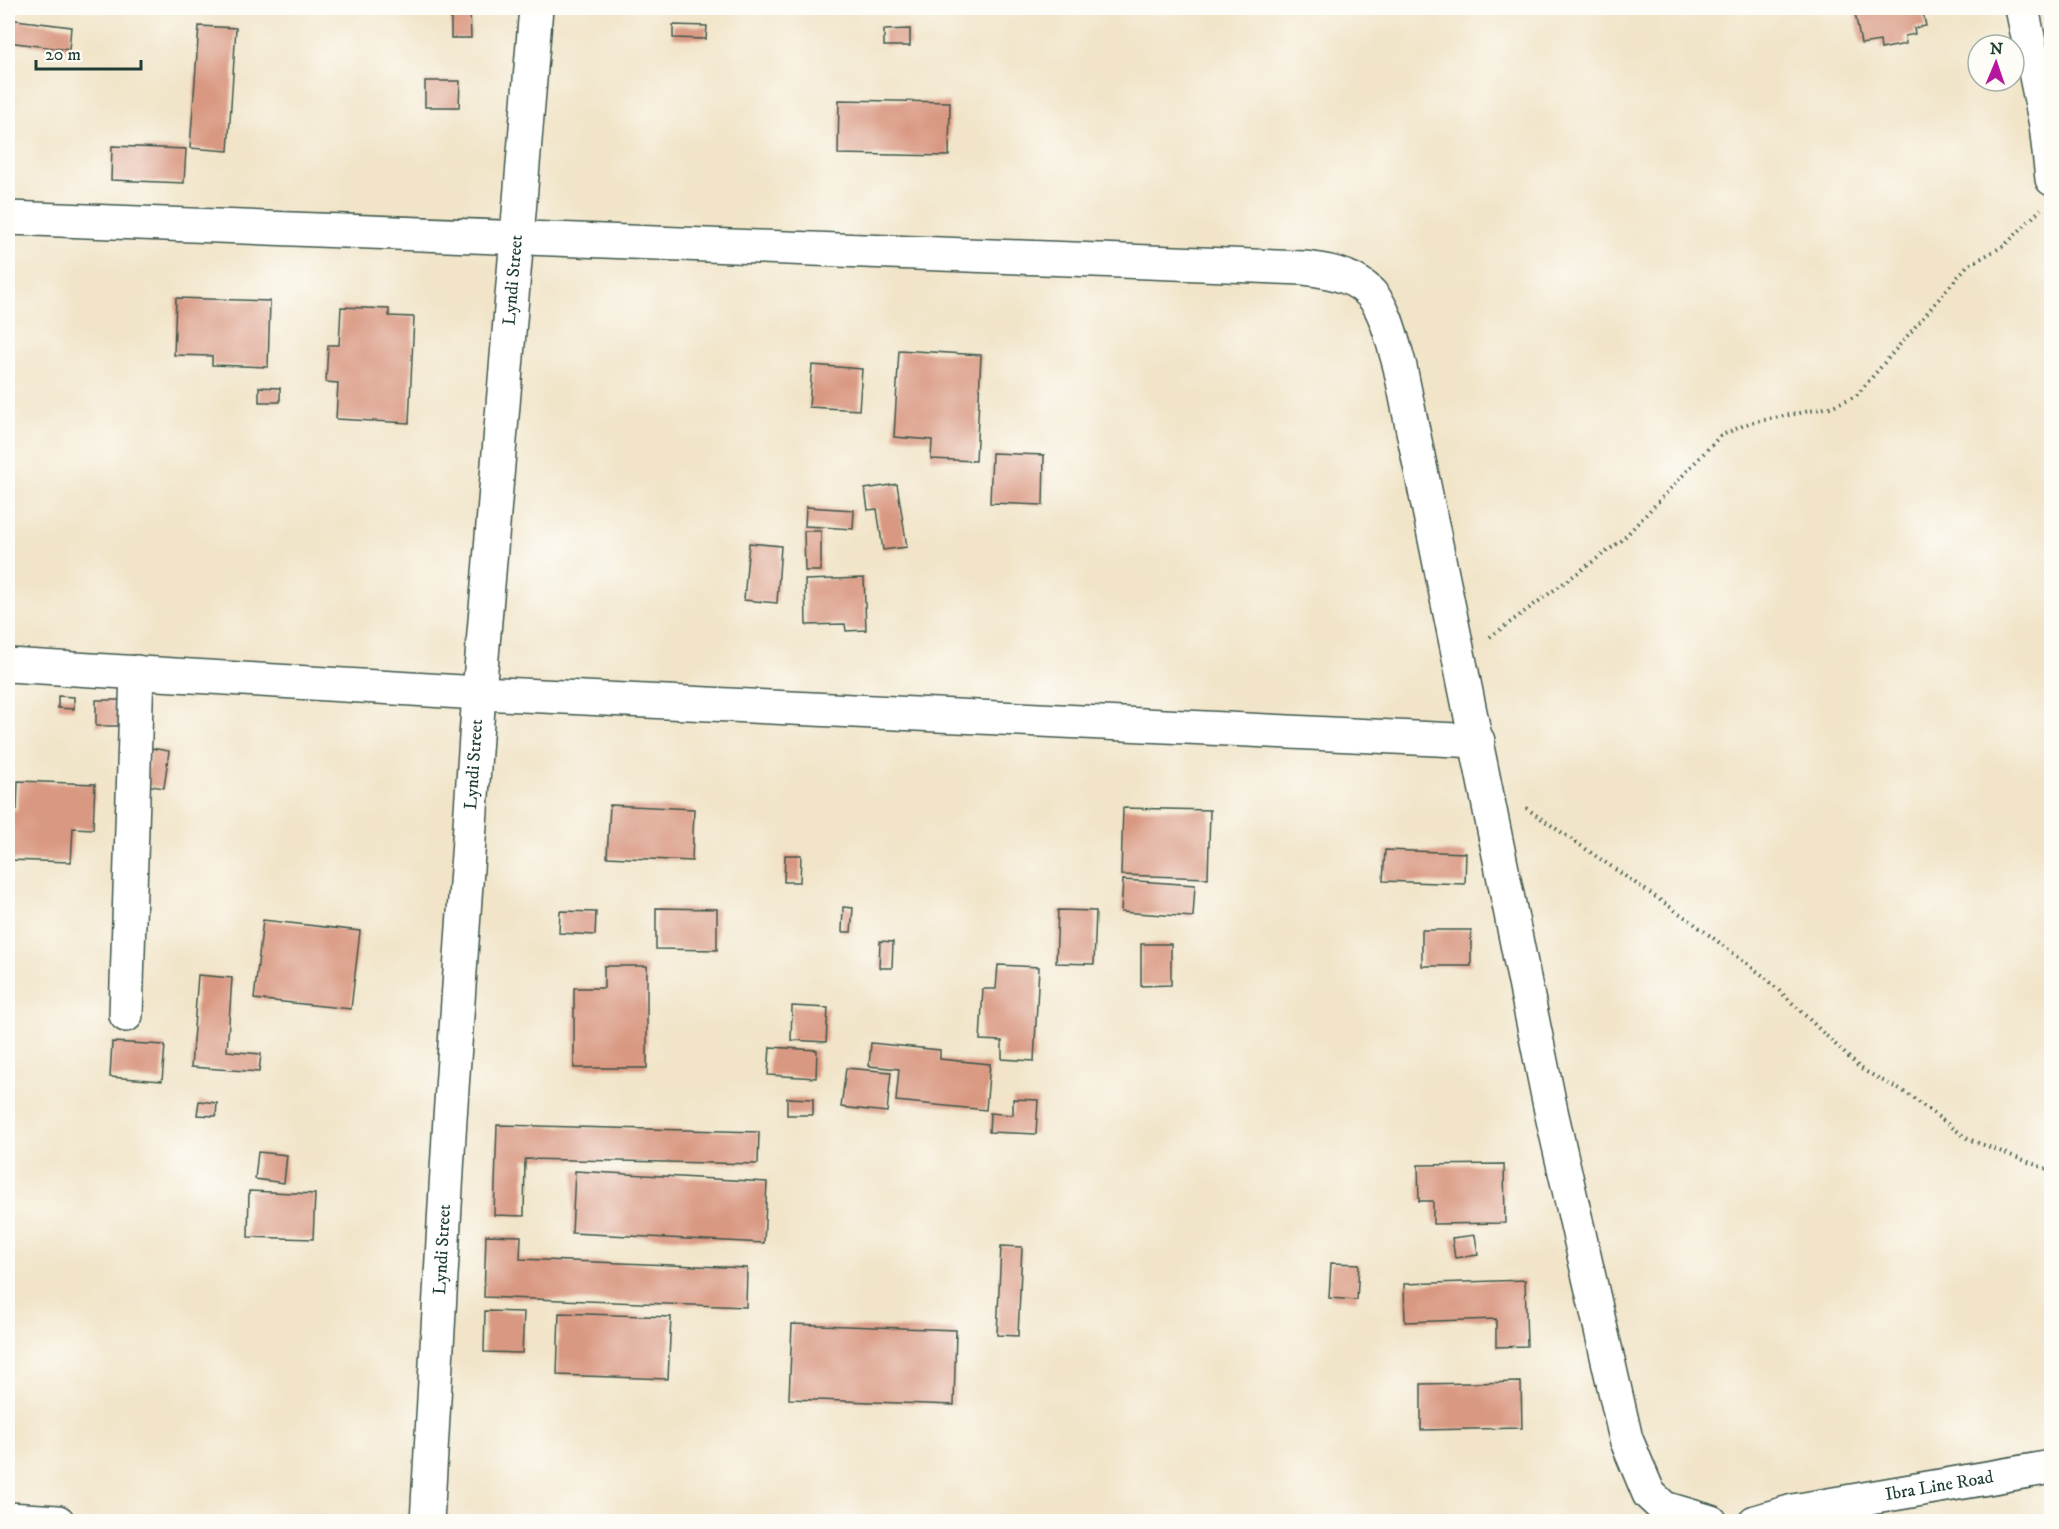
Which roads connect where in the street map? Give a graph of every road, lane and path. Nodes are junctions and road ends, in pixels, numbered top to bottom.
1 (536, 8) edge
2 (2022, 8) edge
3 (2049, 124) edge
4 (2047, 193) edge
5 (8, 218) edge
6 (517, 239) junction
7 (1461, 658) junction
8 (8, 665) edge
9 (137, 672) junction
10 (479, 693) junction
11 (1478, 741) junction
12 (1485, 780) junction
13 (126, 1015) dead end
14 (2052, 1171) edge
15 (2052, 1467) edge
16 (8, 1519) edge
17 (58, 1521) edge
18 (427, 1521) edge
19 (1711, 1521) edge
20 (1755, 1521) edge

1 - 6 street, Lyndi Street
2 - 3 street
3 - 4 street
4 - 7 path
5 - 6 street
6 - 7 street
6 - 10 street, Lyndi Street
7 - 11 street
8 - 9 street
9 - 10 street
9 - 13 street
10 - 11 street
10 - 18 street, Lyndi Street
11 - 12 street
12 - 14 path
12 - 19 street
15 - 20 street, Ibra Line Road
16 - 17 street

